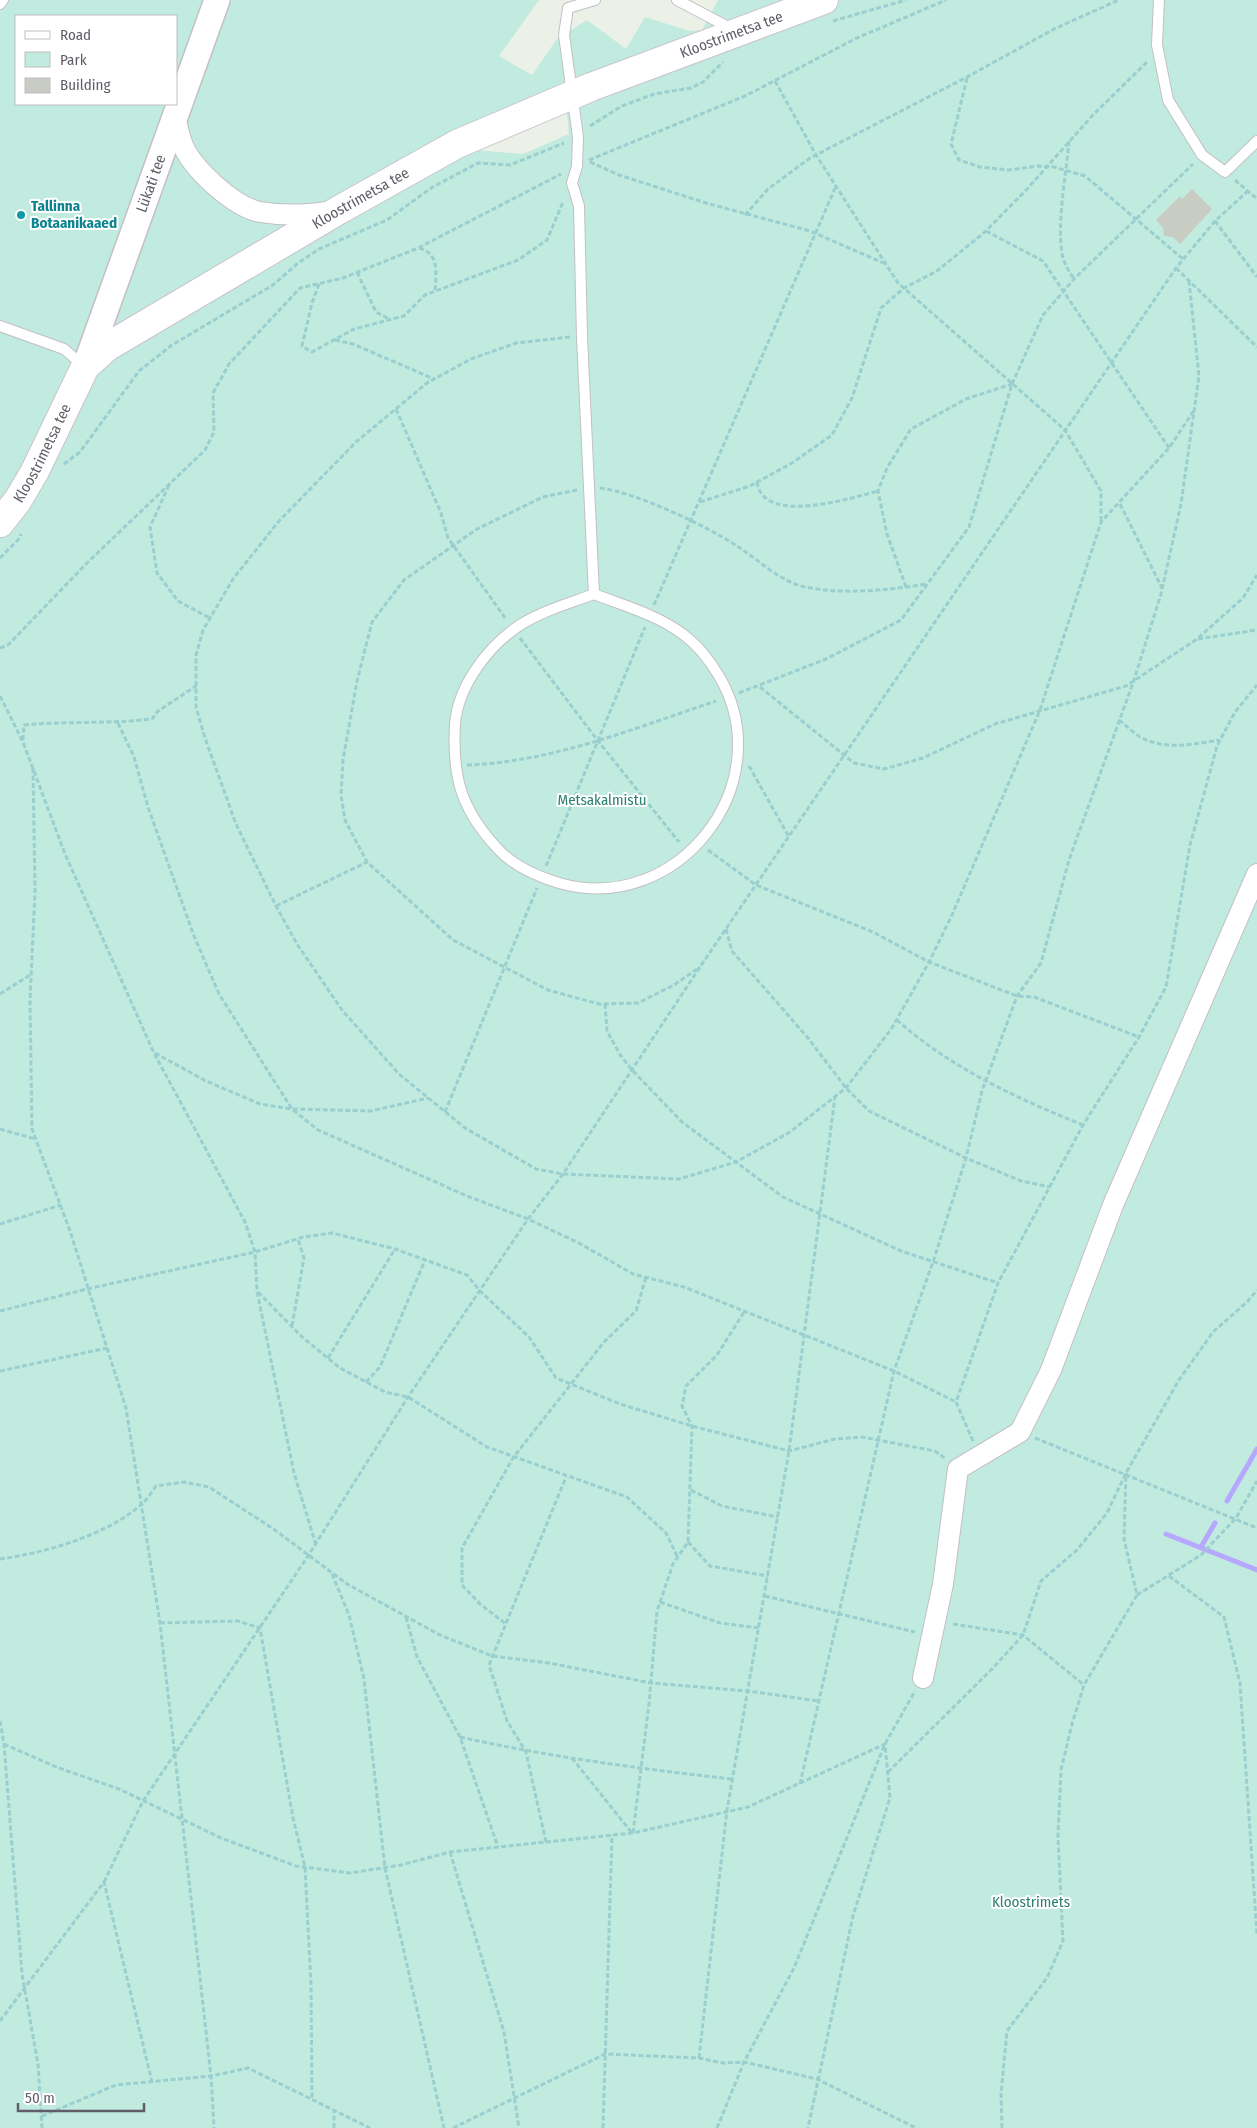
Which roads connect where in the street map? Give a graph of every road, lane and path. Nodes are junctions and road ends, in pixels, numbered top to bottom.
1 (3, 0) edge
2 (218, 0) edge
3 (595, 0) edge
4 (677, 0) edge
5 (906, 0) edge
6 (946, 0) edge
7 (1119, 0) edge
8 (1159, 0) edge
9 (0, 4) edge
10 (825, 12) edge
11 (739, 33) junction
12 (1158, 51) junction
13 (724, 61) dead end
14 (967, 77) junction
15 (775, 81) junction
16 (573, 95) junction
17 (175, 117) junction
18 (578, 137) junction
19 (1257, 140) edge
20 (1069, 141) junction
21 (816, 155) junction
22 (1202, 155) junction
23 (587, 161) junction
24 (577, 166) junction
25 (1046, 166) junction
26 (1066, 171) junction
27 (1225, 172) junction
28 (572, 183) junction
29 (836, 186) junction
30 (1248, 191) junction
31 (1257, 199) edge
32 (339, 210) junction
33 (745, 215) junction
34 (1137, 219) junction
35 (1215, 221) junction
36 (986, 231) junction
37 (815, 233) junction
38 (418, 248) junction
39 (1183, 259) junction
40 (886, 265) junction
41 (1176, 268) junction
42 (357, 272) junction
43 (1257, 277) edge
44 (1074, 279) junction
45 (1189, 281) junction
46 (319, 283) junction
47 (904, 288) junction
48 (435, 291) junction
49 (1064, 292) junction
50 (389, 319) junction
51 (0, 326) edge
52 (582, 336) junction
53 (1257, 339) edge
54 (334, 340) junction
55 (1252, 344) junction
56 (1257, 347) edge
57 (1112, 362) junction
58 (85, 367) junction
59 (434, 379) junction
60 (1012, 384) junction
61 (396, 409) junction
62 (1195, 409) junction
63 (1065, 430) junction
64 (1169, 448) junction
65 (57, 469) dead end
66 (171, 482) junction
67 (757, 482) junction
68 (589, 487) junction
69 (878, 491) junction
70 (700, 502) junction
71 (1120, 504) junction
72 (689, 521) junction
73 (1101, 522) junction
74 (6, 527) edge
75 (0, 558) edge
76 (1257, 575) edge
77 (927, 584) junction
78 (906, 587) junction
79 (1162, 588) junction
80 (594, 594) junction
81 (650, 615) junction
82 (210, 618) junction
83 (514, 630) junction
84 (1257, 630) edge
85 (1197, 639) junction
86 (0, 648) edge
87 (1134, 680) junction
88 (1257, 685) edge
89 (196, 686) junction
90 (760, 687) junction
91 (0, 696) edge
92 (728, 697) junction
93 (1040, 710) junction
94 (1119, 720) junction
95 (118, 723) junction
96 (1220, 740) junction
97 (598, 741) junction
98 (23, 742) junction
99 (737, 743) junction
100 (844, 755) junction
101 (455, 765) junction
102 (33, 768) junction
103 (789, 837) junction
104 (700, 844) junction
105 (689, 852) junction
106 (367, 862) dead end
107 (1257, 874) edge
108 (542, 878) junction
109 (756, 885) junction
110 (276, 906) junction
111 (726, 929) junction
112 (929, 962) junction
113 (31, 975) junction
114 (0, 994) edge
115 (1017, 996) junction
116 (605, 1004) dead end
117 (897, 1020) junction
118 (1139, 1037) junction
119 (154, 1053) junction
120 (632, 1070) junction
121 (986, 1080) junction
122 (846, 1088) junction
123 (835, 1097) junction
124 (428, 1098) junction
125 (292, 1108) junction
126 (445, 1112) junction
127 (1083, 1125) junction
128 (0, 1129) edge
129 (36, 1140) junction
130 (966, 1158) junction
131 (736, 1162) junction
132 (563, 1174) junction
133 (1050, 1187) junction
134 (61, 1205) junction
135 (820, 1214) junction
136 (528, 1219) junction
137 (0, 1224) edge
138 (298, 1238) junction
139 (395, 1249) junction
140 (255, 1252) junction
141 (425, 1260) junction
142 (934, 1262) junction
143 (646, 1277) junction
144 (998, 1283) junction
145 (88, 1289) junction
146 (1257, 1290) edge
147 (257, 1291) junction
148 (480, 1292) junction
149 (0, 1312) edge
150 (744, 1312) junction
151 (292, 1326) junction
152 (804, 1336) junction
153 (106, 1348) junction
154 (328, 1358) junction
155 (0, 1371) edge
156 (894, 1372) junction
157 (366, 1382) junction
158 (571, 1384) junction
159 (408, 1397) junction
160 (956, 1402) junction
161 (692, 1426) junction
162 (1020, 1432) junction
163 (879, 1438) junction
164 (788, 1451) junction
165 (980, 1457) junction
166 (513, 1458) junction
167 (958, 1469) junction
168 (1126, 1473) junction
169 (566, 1477) junction
170 (1257, 1481) edge
171 (691, 1490) junction
172 (142, 1504) junction
173 (778, 1517) junction
174 (1236, 1518) junction
175 (1257, 1528) edge
176 (688, 1542) junction
177 (316, 1545) junction
178 (308, 1556) junction
179 (678, 1558) junction
180 (0, 1559) edge
181 (332, 1573) junction
182 (768, 1576) junction
183 (1169, 1576) junction
184 (1136, 1595) junction
185 (765, 1596) junction
186 (660, 1602) junction
187 (839, 1614) junction
188 (406, 1616) junction
189 (160, 1623) junction
190 (505, 1623) junction
191 (260, 1628) junction
192 (759, 1628) junction
193 (934, 1629) junction
194 (1023, 1635) junction
195 (492, 1656) junction
196 (923, 1678) joint
197 (651, 1682) junction
198 (1084, 1685) junction
199 (748, 1691) junction
200 (819, 1701) junction
201 (0, 1721) edge
202 (460, 1737) junction
203 (4, 1744) junction
204 (885, 1744) junction
205 (526, 1752) junction
206 (174, 1757) junction
207 (572, 1758) junction
208 (641, 1769) junction
209 (888, 1772) junction
210 (732, 1779) junction
211 (800, 1784) junction
212 (143, 1801) junction
213 (727, 1810) junction
214 (182, 1820) junction
215 (633, 1833) junction
216 (612, 1835) junction
217 (546, 1842) junction
218 (498, 1847) junction
219 (450, 1852) junction
220 (305, 1867) junction
221 (385, 1868) junction
222 (104, 1882) junction
223 (1257, 1935) edge
224 (24, 1988) junction
225 (0, 2021) edge
226 (606, 2054) junction
227 (699, 2058) junction
228 (744, 2062) junction
229 (211, 2076) junction
230 (817, 2080) junction
231 (152, 2082) junction
232 (515, 2099) junction
233 (312, 2100) junction
234 (334, 2112) junction
235 (42, 2116) junction
236 (42, 2128) edge
237 (214, 2128) edge
238 (334, 2128) edge
239 (370, 2128) edge
240 (444, 2128) edge
241 (453, 2128) edge
242 (518, 2128) edge
243 (603, 2128) edge
244 (717, 2128) edge
245 (808, 2128) edge
246 (916, 2128) edge
247 (1002, 2128) edge

1 - 9 lane
2 - 17 street, Lükati tee
3 - 16 lane
4 - 11 lane
5 - 10 path
6 - 15 path
7 - 14 path
8 - 12 lane
10 - 11 main road, Kloostrimetsa tee
11 - 16 main road, Kloostrimetsa tee
12 - 20 path
12 - 22 lane
13 - 18 path
14 - 21 path
14 - 25 path
15 - 21 path
15 - 23 path
16 - 18 lane
16 - 32 main road, Kloostrimetsa tee
17 - 32 street
17 - 58 street, Lükati tee
18 - 24 lane
18 - 65 path
19 - 27 lane
20 - 25 path
20 - 26 path
21 - 29 path
21 - 33 path
22 - 27 lane
22 - 34 path
23 - 24 path
23 - 33 path
24 - 28 lane
24 - 38 path
25 - 26 path
25 - 36 path
26 - 34 path
26 - 44 path
27 - 30 path
28 - 48 path
28 - 52 lane
29 - 37 path
29 - 40 path
30 - 31 path
30 - 35 path
32 - 58 main road, Kloostrimetsa tee
33 - 37 path
34 - 39 path
34 - 44 path
35 - 39 path
35 - 43 path
36 - 47 path
36 - 49 path
37 - 40 path
37 - 70 path
38 - 42 path
38 - 48 path
39 - 41 path
40 - 47 path
41 - 45 path
41 - 57 path
42 - 46 path
42 - 50 path
44 - 49 path
45 - 55 path
45 - 62 path
46 - 54 path
46 - 66 path
47 - 60 path
47 - 67 path
48 - 50 path
49 - 57 path
49 - 60 path
50 - 54 path
51 - 58 lane
52 - 59 path
52 - 68 lane
53 - 55 path
54 - 59 path
55 - 56 path
57 - 63 path
57 - 64 path
58 - 74 main road, Kloostrimetsa tee
59 - 61 path
60 - 63 path
60 - 69 path
60 - 77 path
61 - 82 path
61 - 83 path
62 - 64 path
62 - 79 path
63 - 73 path
63 - 100 path
64 - 71 path
66 - 82 path
66 - 86 path
67 - 69 path
67 - 70 path
68 - 72 path
68 - 80 lane
69 - 78 path
70 - 72 path
71 - 73 path
71 - 79 path
72 - 78 path
72 - 81 path
73 - 93 path
74 - 75 path
76 - 85 path
77 - 78 path
77 - 90 path
79 - 87 path
80 - 81 lane
80 - 83 lane
81 - 92 lane
81 - 97 path
82 - 89 path
83 - 97 path
83 - 101 lane
84 - 85 path
85 - 87 path
87 - 93 path
87 - 94 path
88 - 96 path
89 - 95 path
89 - 110 path
90 - 92 path
90 - 100 path
91 - 98 path
92 - 97 path
92 - 99 lane
93 - 100 path
93 - 112 path
94 - 96 path
94 - 115 path
95 - 98 path
95 - 125 path
96 - 118 path
97 - 101 path
97 - 105 path
97 - 108 path
98 - 102 path
99 - 103 path
99 - 104 lane
100 - 103 path
101 - 108 lane
102 - 113 path
102 - 119 path
103 - 109 path
104 - 105 lane
104 - 109 path
105 - 108 lane
106 - 110 path
107 - 162 street
108 - 126 path
109 - 111 path
109 - 112 path
110 - 124 path
111 - 120 path
111 - 122 path
112 - 115 path
112 - 117 path
113 - 114 path
113 - 129 path
115 - 118 path
115 - 121 path
116 - 120 path
117 - 121 path
117 - 122 path
118 - 127 path
119 - 125 path
119 - 140 path
120 - 131 path
120 - 132 path
121 - 127 path
121 - 130 path
122 - 123 path
122 - 130 path
123 - 131 path
123 - 135 path
124 - 125 path
124 - 126 path
125 - 136 path
126 - 132 path
127 - 133 path
128 - 129 path
129 - 134 path
130 - 133 path
130 - 142 path
131 - 132 path
131 - 135 path
132 - 136 path
133 - 144 path
134 - 137 path
134 - 145 path
135 - 142 path
135 - 152 path
136 - 143 path
136 - 148 path
138 - 139 path
138 - 140 path
138 - 151 path
139 - 141 path
139 - 154 path
140 - 145 path
140 - 147 path
141 - 148 path
141 - 157 path
142 - 144 path
142 - 156 path
143 - 150 path
143 - 158 path
144 - 160 path
145 - 149 path
145 - 153 path
146 - 168 path
147 - 151 path
147 - 177 path
148 - 158 path
148 - 159 path
150 - 152 path
150 - 161 path
151 - 154 path
152 - 156 path
152 - 164 path
153 - 155 path
153 - 172 path
154 - 157 path
156 - 160 path
156 - 163 path
157 - 159 path
158 - 161 path
158 - 166 path
159 - 166 path
159 - 177 path
160 - 165 path
161 - 164 path
161 - 171 path
162 - 165 street
162 - 168 path
163 - 164 path
163 - 167 path
163 - 187 path
164 - 173 path
165 - 167 street
166 - 169 path
166 - 190 path
167 - 193 street
168 - 174 path
168 - 184 path
168 - 194 path
169 - 179 path
169 - 190 path
170 - 174 path
171 - 173 path
171 - 176 path
172 - 178 path
172 - 180 path
172 - 189 path
173 - 182 path
174 - 175 path
174 - 183 path
176 - 179 path
176 - 182 path
177 - 178 path
178 - 181 path
178 - 191 path
179 - 186 path
181 - 188 path
181 - 221 path
182 - 185 path
183 - 184 path
183 - 223 path
184 - 198 path
185 - 187 path
185 - 192 path
186 - 192 path
186 - 197 path
187 - 193 path
187 - 200 path
188 - 195 path
188 - 202 path
189 - 191 path
189 - 206 path
190 - 195 path
191 - 206 path
191 - 220 path
192 - 199 path
193 - 194 path
193 - 196 street
194 - 198 path
194 - 209 path
195 - 197 path
195 - 205 path
196 - 204 path
197 - 199 path
197 - 208 path
198 - 247 path
199 - 200 path
199 - 210 path
200 - 211 path
201 - 203 path
202 - 205 path
202 - 218 path
203 - 212 path
203 - 224 path
204 - 209 path
204 - 211 path
204 - 228 path
205 - 207 path
205 - 217 path
206 - 212 path
206 - 214 path
207 - 208 path
207 - 215 path
208 - 210 path
208 - 215 path
209 - 230 path
210 - 213 path
211 - 213 path
212 - 214 path
212 - 222 path
213 - 215 path
213 - 227 path
214 - 220 path
214 - 229 path
215 - 216 path
216 - 217 path
216 - 226 path
217 - 218 path
218 - 219 path
219 - 221 path
219 - 232 path
220 - 221 path
220 - 233 path
221 - 240 path
222 - 224 path
222 - 231 path
224 - 225 path
224 - 235 path
226 - 227 path
226 - 232 path
226 - 243 path
227 - 228 path
228 - 230 path
228 - 244 path
229 - 231 path
229 - 233 path
229 - 237 path
230 - 245 path
230 - 246 path
231 - 235 path
232 - 241 path
232 - 242 path
233 - 234 path
234 - 238 path
234 - 239 path
235 - 236 path

